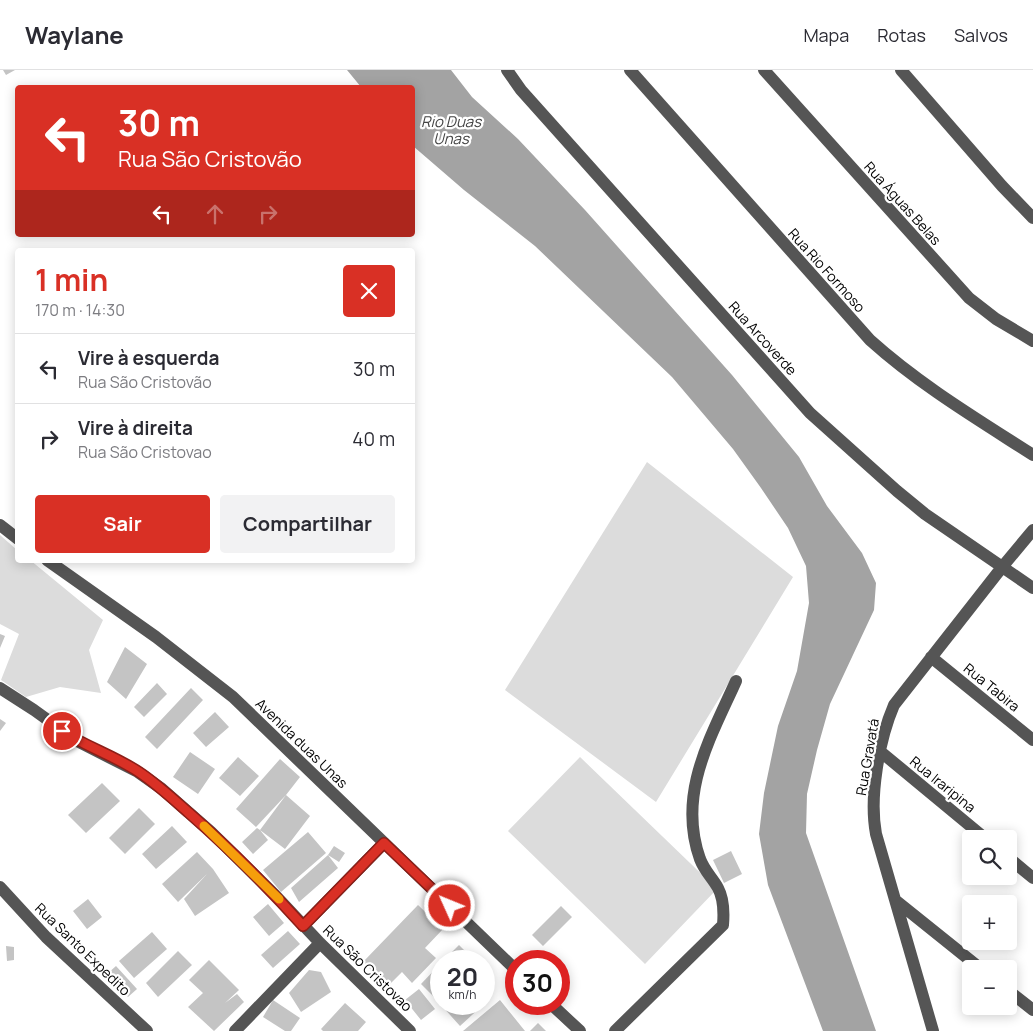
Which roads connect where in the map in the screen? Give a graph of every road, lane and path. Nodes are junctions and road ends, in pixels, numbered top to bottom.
1 (507, 70) edge
2 (630, 70) edge
3 (764, 70) edge
4 (901, 70) edge
5 (1033, 218) edge
6 (1033, 341) edge
7 (1033, 455) edge
8 (0, 525) edge
9 (1033, 530) edge
10 (15, 537) edge
11 (51, 563) edge
12 (1003, 566) junction
13 (1033, 588) edge
14 (931, 657) junction
15 (736, 682) dead end
16 (0, 688) edge
17 (1033, 740) edge
18 (881, 752) junction
19 (975, 830) edge
20 (384, 843) junction
21 (1017, 865) edge
22 (1033, 878) edge
23 (0, 887) edge
24 (896, 900) junction
25 (303, 926) junction
26 (320, 943) junction
27 (505, 959) edge
28 (970, 960) edge
29 (1017, 997) edge
30 (1033, 1010) edge
31 (563, 1015) edge
32 (147, 1031) edge
33 (234, 1031) edge
34 (410, 1031) edge
35 (580, 1031) edge
36 (615, 1031) edge
37 (933, 1031) edge

1 - 12 street, Rua Arcoverde
2 - 7 street, Rua Rio Formoso
3 - 6 street, Rua Águas Belas
4 - 5 street
8 - 10 street
9 - 12 street, Rua Gravatá
11 - 20 street, Avenida duas Unas
12 - 13 street, Rua Arcoverde
12 - 14 street, Rua Gravatá
14 - 17 street, Rua Tabira
14 - 18 street, Rua Gravatá
15 - 36 street
16 - 25 street, Rua São Cristovao
18 - 19 street, Rua Iraripina
18 - 24 street, Rua Gravatá
20 - 25 street
20 - 27 street, Avenida duas Unas
21 - 22 street
23 - 32 street, Rua Santo Expedito
24 - 28 street
24 - 37 street, Rua Gravatá
25 - 26 street, Rua São Cristovao
26 - 33 street
26 - 34 street, Rua São Cristovao
29 - 30 street
31 - 35 street

